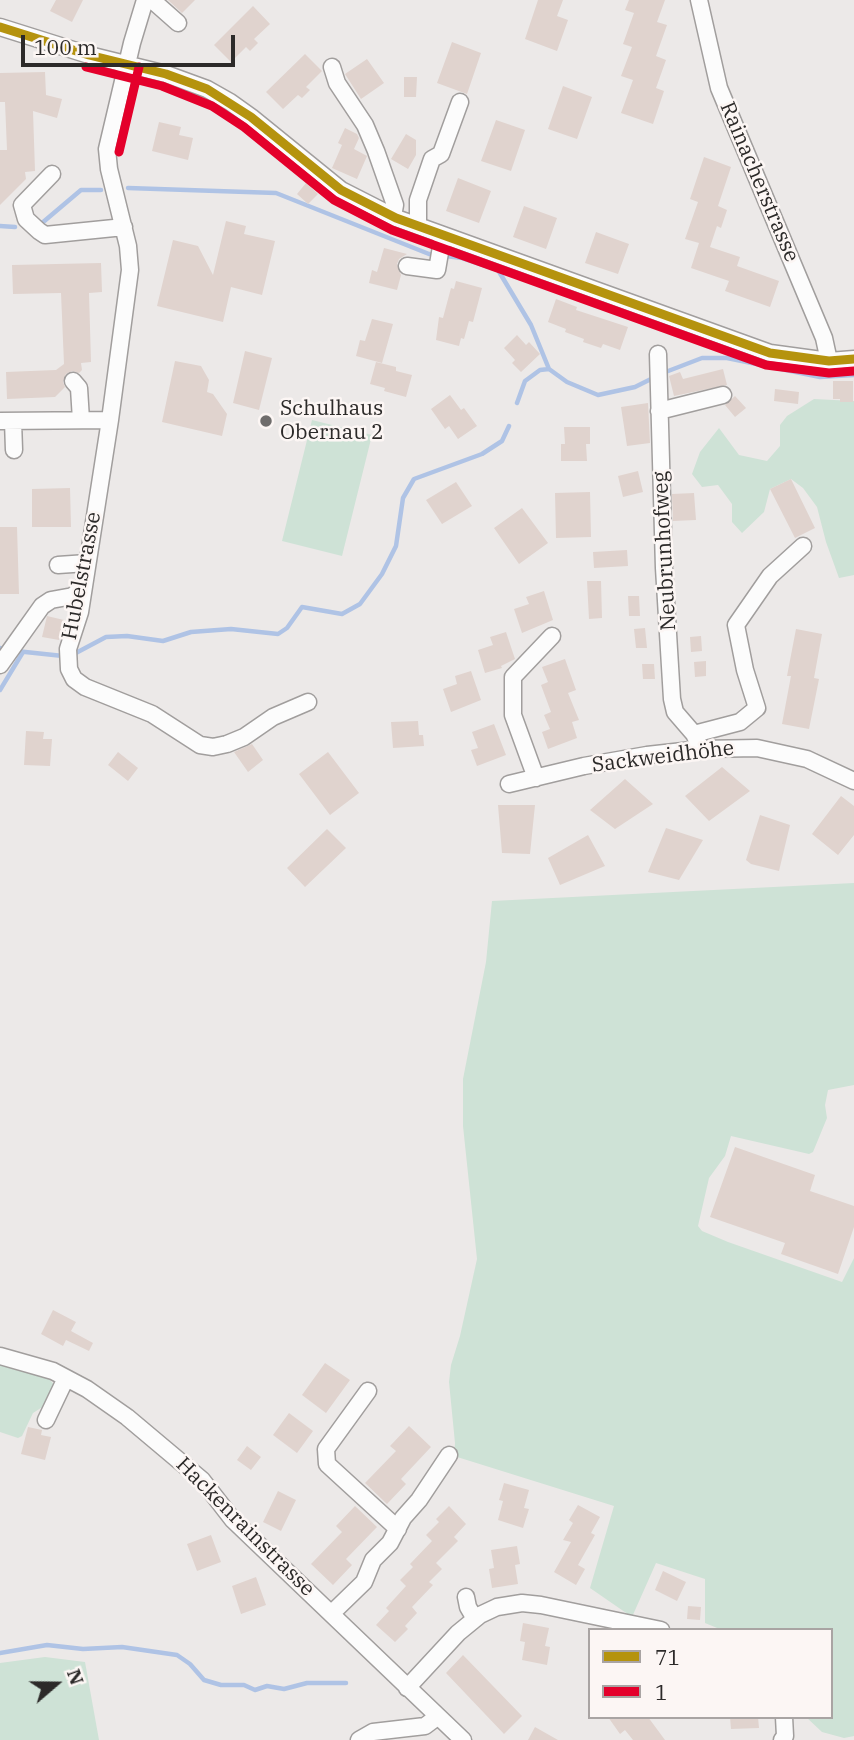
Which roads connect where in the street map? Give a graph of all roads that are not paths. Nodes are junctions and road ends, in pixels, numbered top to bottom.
1 (145, 0) edge
2 (152, 0) edge
3 (699, 0) edge
4 (177, 23) dead end
5 (0, 27) edge
6 (127, 64) junction
7 (332, 67) dead end
8 (454, 105) dead end
9 (52, 174) dead end
10 (393, 216) junction
11 (418, 226) junction
12 (124, 227) junction
13 (442, 240) junction
14 (407, 266) dead end
15 (658, 354) dead end
16 (854, 359) edge
17 (829, 361) junction
18 (74, 381) dead end
19 (723, 395) dead end
20 (659, 411) junction
21 (81, 420) junction
22 (110, 420) junction
23 (6, 421) edge
24 (14, 450) dead end
25 (803, 546) dead end
26 (86, 563) junction
27 (58, 565) dead end
28 (83, 586) junction
29 (552, 636) dead end
30 (0, 665) edge
31 (308, 702) dead end
32 (694, 734) junction
33 (701, 750) junction
34 (536, 778) junction
35 (854, 781) edge
36 (509, 784) dead end
37 (0, 1356) edge
38 (66, 1378) junction
39 (368, 1391) dead end
40 (46, 1420) dead end
41 (449, 1455) dead end
42 (398, 1529) junction
43 (466, 1597) dead end
44 (332, 1613) junction
45 (474, 1619) junction
46 (628, 1626) edge
47 (407, 1688) junction
48 (438, 1717) junction
49 (785, 1719) edge
50 (359, 1740) edge
51 (463, 1740) edge
52 (782, 1740) edge

1 - 6 street, Hubelstrasse
2 - 4 street
3 - 17 street, Rainacherstrasse
5 - 6 street
6 - 10 street
6 - 12 street, Hubelstrasse
7 - 10 street
8 - 11 street
9 - 12 street
10 - 11 street
11 - 13 street
12 - 22 street, Hubelstrasse
13 - 14 street
13 - 17 street
15 - 20 street, Neubrunhofweg
16 - 17 street
18 - 21 street
19 - 20 street
20 - 32 street, Neubrunhofweg
21 - 22 street
21 - 23 street
22 - 26 street, Hubelstrasse
23 - 24 street
25 - 32 street
26 - 27 street
26 - 28 street, Hubelstrasse
28 - 30 street
28 - 31 street, Hubelstrasse
29 - 34 street
32 - 33 street, Neubrunhofweg
33 - 34 street, Sackweidhöhe
33 - 35 street, Sackweidhöhe
34 - 36 street, Sackweidhöhe
37 - 38 street, Hackenrainstrasse
38 - 40 street
38 - 44 street, Hackenrainstrasse
39 - 42 street
41 - 42 street
42 - 44 street
43 - 45 street
44 - 47 street, Hackenrainstrasse
45 - 46 street
45 - 47 street
47 - 48 street, Hackenrainstrasse
48 - 50 street
48 - 51 street, Hackenrainstrasse
49 - 52 street

